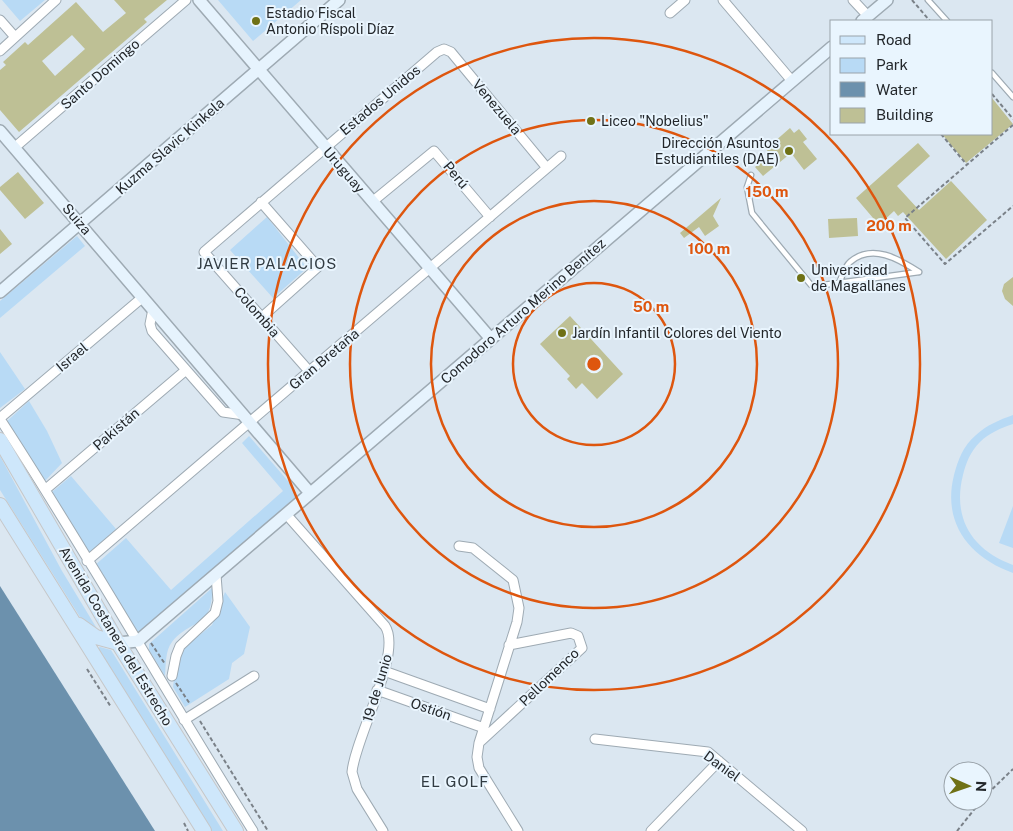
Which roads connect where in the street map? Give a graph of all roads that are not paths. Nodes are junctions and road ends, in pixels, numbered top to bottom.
1 (56, 0) edge
2 (186, 0) edge
3 (199, 0) edge
4 (339, 0) edge
5 (685, 0) edge
6 (723, 0) edge
7 (853, 0) edge
8 (887, 0) edge
9 (928, 0) edge
10 (670, 13) dead end
11 (865, 18) edge
12 (0, 20) edge
13 (946, 20) edge
14 (15, 37) junction
15 (444, 49) joint
16 (830, 49) edge
17 (0, 51) edge
18 (260, 68) junction
19 (993, 74) edge
20 (792, 81) junction
21 (1013, 97) edge
22 (0, 131) edge
23 (325, 147) junction
24 (14, 148) junction
25 (561, 156) dead end
26 (547, 168) junction
27 (752, 175) dead end
28 (261, 202) junction
29 (372, 202) junction
30 (490, 216) junction
31 (81, 223) junction
32 (204, 252) joint
33 (430, 268) junction
34 (839, 283) junction
35 (0, 292) edge
36 (143, 297) junction
37 (153, 309) junction
38 (262, 317) junction
39 (491, 338) junction
40 (186, 370) junction
41 (309, 371) junction
42 (247, 418) junction
43 (0, 419) edge
44 (0, 440) edge
45 (46, 489) junction
46 (310, 493) junction
47 (0, 505) edge
48 (286, 514) junction
49 (459, 546) dead end
50 (87, 561) junction
51 (216, 576) junction
52 (73, 620) junction
53 (138, 641) junction
54 (118, 643) junction
55 (509, 645) junction
56 (384, 671) junction
57 (172, 676) dead end
58 (254, 676) dead end
59 (377, 690) junction
60 (490, 710) junction
61 (184, 720) junction
62 (484, 728) junction
63 (594, 740) dead end
64 (479, 743) junction
65 (719, 761) junction
66 (204, 831) edge
67 (236, 831) edge
68 (253, 831) edge
69 (383, 831) edge
70 (518, 831) edge
71 (651, 831) edge
72 (802, 831) edge

1 - 14 street
2 - 24 street, Santo Domingo
3 - 18 street, Uruguay
4 - 18 street, Kuzma Slavic Kinkela
5 - 10 street
6 - 20 street
7 - 11 street
8 - 11 street
9 - 13 lane
12 - 14 street
14 - 17 street
15 - 23 street, Estados Unidos
15 - 26 street, Venezuela
16 - 20 street, Comodoro Arturo Merino Benítez
18 - 23 street, Uruguay
18 - 31 street, Kuzma Slavic Kinkela
19 - 21 lane
20 - 39 street, Comodoro Arturo Merino Benítez
22 - 24 street, Suiza
23 - 28 street, Estados Unidos
23 - 29 street, Uruguay
24 - 31 street, Suiza
25 - 26 street, Gran Bretaña
26 - 30 street, Gran Bretaña
27 - 34 lane
28 - 32 street, Estados Unidos
28 - 38 street
29 - 30 street, Perú
29 - 33 street, Uruguay
30 - 33 street, Gran Bretaña
31 - 35 street, Kuzma Slavic Kinkela
31 - 36 street, Suiza
32 - 38 street, Colombia
33 - 39 street, Uruguay
33 - 41 street, Gran Bretaña
34 - 34 lane
36 - 37 street, Suiza
36 - 43 street, Israel
37 - 40 street
37 - 42 street, Suiza
38 - 41 street, Colombia
39 - 46 street, Comodoro Arturo Merino Benítez
40 - 42 street
40 - 45 street, Pakistán
41 - 42 street, Gran Bretaña
42 - 46 street, Suiza
42 - 50 street, Gran Bretaña
43 - 45 street
44 - 54 main road, Avenida Costanera del Estrecho
45 - 50 street
46 - 48 street, Comodoro Arturo Merino Benítez
47 - 52 main road, Avenida Costanera del Estrecho
48 - 51 street, Comodoro Arturo Merino Benítez
48 - 56 street, 19 de Junio
49 - 55 street
50 - 53 street
51 - 53 street, Comodoro Arturo Merino Benítez
51 - 57 street
52 - 54 main road
52 - 66 main road, Avenida Costanera del Estrecho
53 - 54 street
53 - 61 street
54 - 67 main road, Avenida Costanera del Estrecho
55 - 60 street
55 - 64 street, Pellomenco
56 - 59 street, 19 de Junio
56 - 60 street, Ostión
58 - 61 street
59 - 62 street, Ostión
59 - 69 street, 19 de Junio
60 - 62 street
61 - 68 street
62 - 64 street
63 - 65 street, Daniel
64 - 70 street
65 - 71 street
65 - 72 street, Daniel

